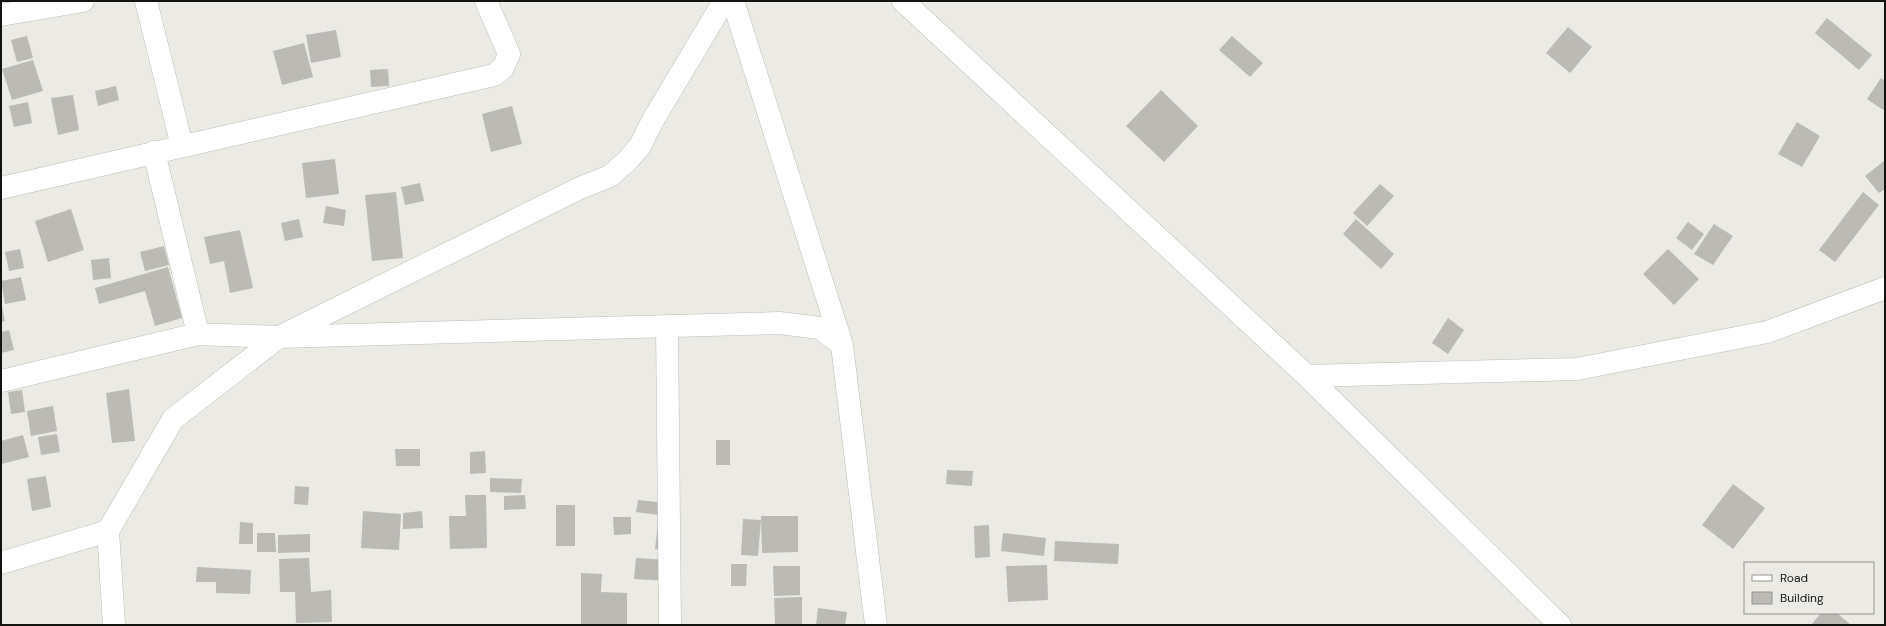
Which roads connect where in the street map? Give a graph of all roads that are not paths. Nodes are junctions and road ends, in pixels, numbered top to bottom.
1 (83, 1) edge
2 (146, 1) edge
3 (486, 1) edge
4 (724, 1) edge
5 (733, 1) edge
6 (903, 1) edge
7 (1, 15) edge
8 (182, 146) junction
9 (154, 152) junction
10 (1, 188) edge
11 (1885, 288) edge
12 (667, 326) junction
13 (198, 334) junction
14 (279, 337) junction
15 (842, 345) junction
16 (1307, 376) junction
17 (1, 381) edge
18 (108, 531) junction
19 (1, 563) edge
20 (114, 625) edge
21 (670, 625) edge
22 (876, 625) edge
23 (1560, 625) edge

1 - 7 street
2 - 8 street
3 - 8 street
4 - 14 street
5 - 15 street
6 - 16 street
8 - 9 street
9 - 10 street
9 - 13 street
11 - 16 street
12 - 14 street
12 - 15 street
12 - 21 street
13 - 14 street
13 - 17 street
14 - 18 street
15 - 22 street
16 - 23 street
18 - 19 street
18 - 20 street

